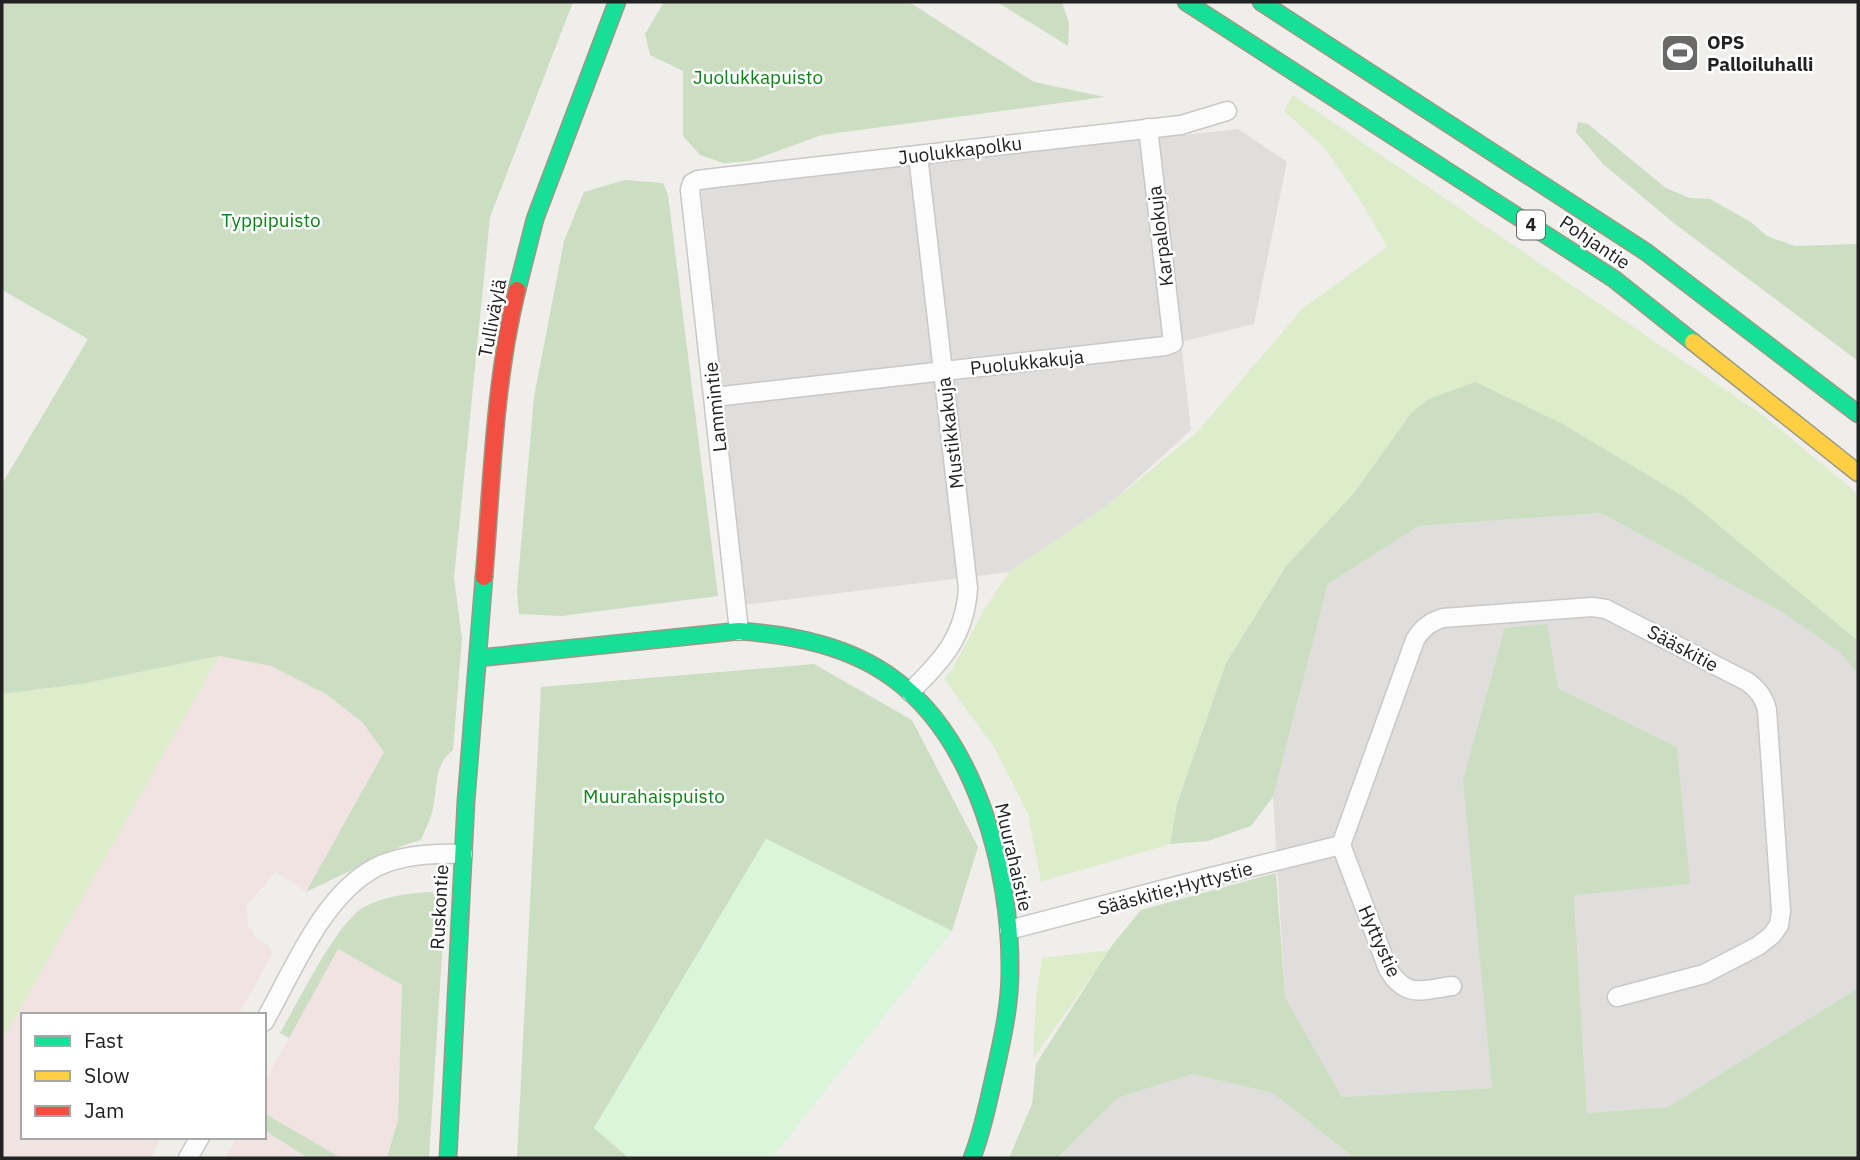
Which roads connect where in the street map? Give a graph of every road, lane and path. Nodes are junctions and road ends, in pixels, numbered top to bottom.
1 (617, 2) edge
2 (1186, 2) edge
3 (1261, 2) edge
4 (1227, 111) dead end
5 (1148, 128) junction
6 (918, 155) junction
7 (692, 183) joint
8 (1173, 343) joint
9 (943, 371) junction
10 (715, 397) junction
11 (1858, 414) edge
12 (1858, 473) edge
13 (739, 631) junction
14 (478, 658) junction
15 (910, 692) junction
16 (1341, 845) junction
17 (463, 854) junction
18 (1009, 930) junction
19 (1452, 986) dead end
20 (1617, 998) dead end
21 (266, 1018) edge
22 (199, 1139) edge
23 (188, 1158) edge
24 (448, 1158) edge
25 (972, 1158) edge

1 - 14 main road, Tulliväylä
2 - 12 main road, Pohjantie / 4
3 - 11 main road, Pohjantie / 4
4 - 5 street, Juolukkapolku
5 - 6 street, Juolukkapolku
5 - 8 street, Karpalokuja
6 - 7 street, Juolukkapolku
6 - 9 street, Mustikkakuja
7 - 10 street, Lammintie
8 - 9 street, Puolukkakuja
9 - 10 street, Puolukkakuja
9 - 15 street, Mustikkakuja
10 - 13 street, Lammintie
13 - 14 main road, Muurahaistie
13 - 15 main road, Muurahaistie
14 - 17 main road, Ruskontie
15 - 18 main road, Muurahaistie
16 - 18 street, Sääskitie;Hyttystie
16 - 19 street, Hyttystie
16 - 20 street, Sääskitie
17 - 21 street
17 - 24 main road, Ruskontie
18 - 25 main road, Muurahaistie
22 - 23 street

